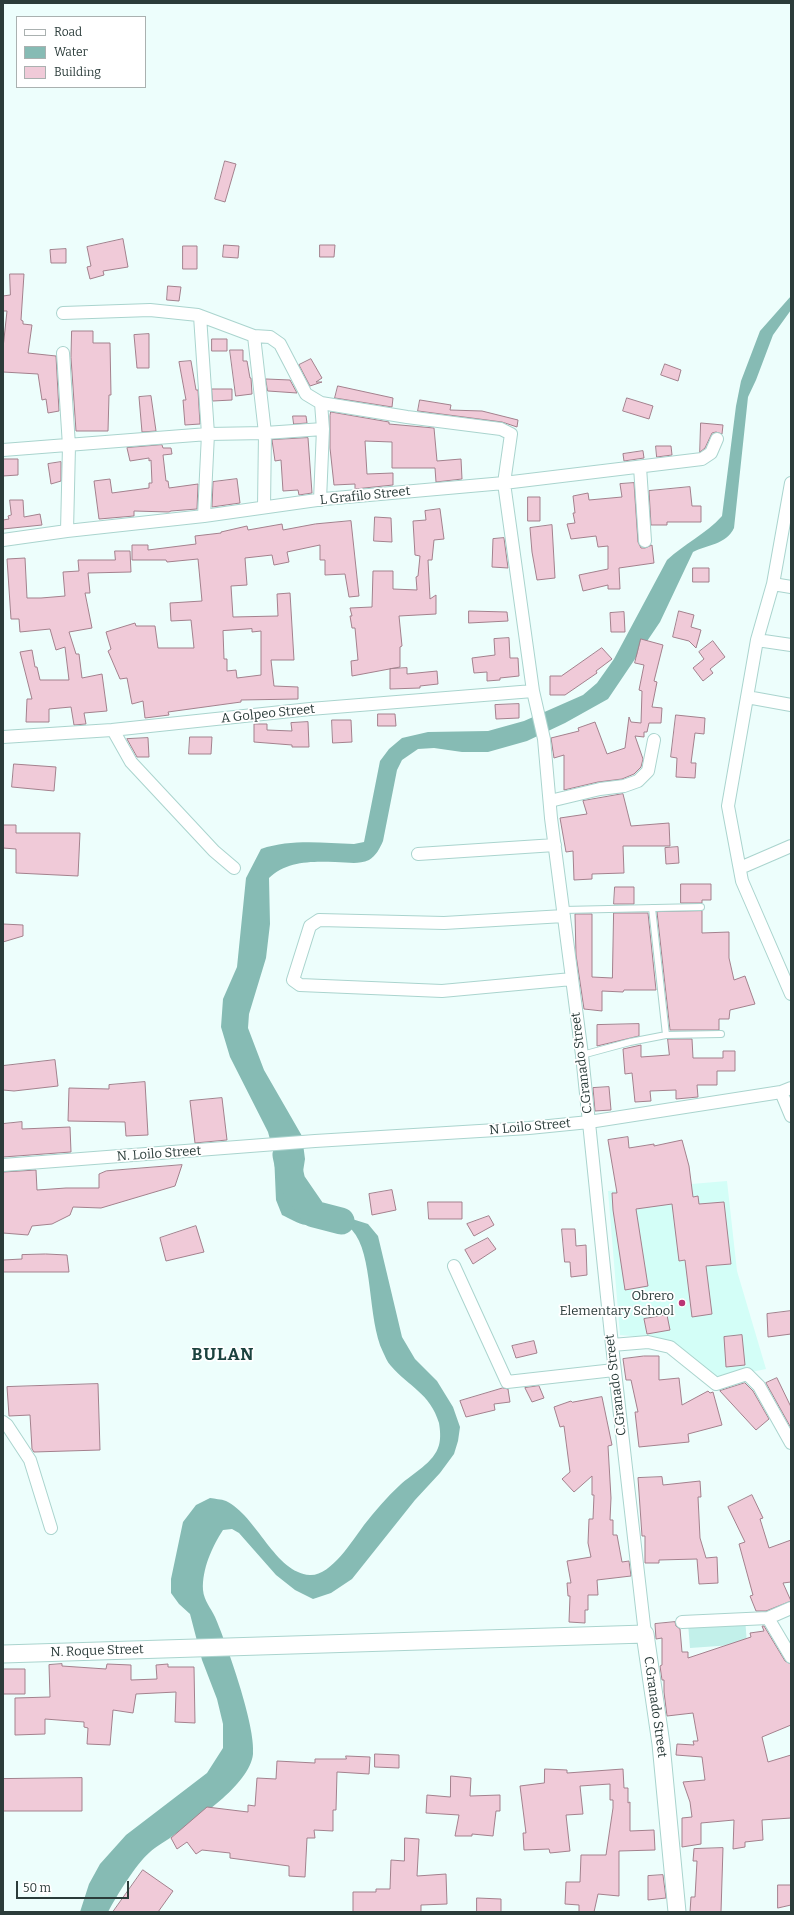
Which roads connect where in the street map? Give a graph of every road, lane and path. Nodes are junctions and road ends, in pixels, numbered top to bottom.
1 (63, 313) dead end
2 (200, 316) junction
3 (254, 336) junction
4 (63, 353) dead end
5 (321, 402) junction
6 (323, 429) junction
7 (265, 433) junction
8 (208, 434) junction
9 (717, 439) dead end
10 (69, 446) junction
11 (3, 450) edge
12 (640, 466) junction
13 (504, 483) junction
14 (791, 483) edge
15 (320, 500) junction
16 (264, 507) junction
17 (204, 516) junction
18 (788, 521) edge
19 (67, 530) junction
20 (3, 540) edge
21 (645, 541) dead end
22 (773, 584) junction
23 (791, 587) edge
24 (758, 640) junction
25 (791, 645) edge
26 (533, 691) junction
27 (747, 697) junction
28 (791, 705) edge
29 (114, 730) junction
30 (3, 737) edge
31 (654, 740) dead end
32 (550, 801) junction
33 (554, 844) junction
34 (791, 846) edge
35 (418, 854) dead end
36 (234, 868) dead end
37 (740, 868) junction
38 (701, 906) dead end
39 (652, 908) junction
40 (563, 913) junction
41 (786, 968) edge
42 (572, 979) junction
43 (791, 994) edge
44 (721, 1034) dead end
45 (666, 1035) junction
46 (582, 1055) junction
47 (786, 1090) edge
48 (791, 1116) edge
49 (589, 1122) junction
50 (315, 1141) joint
51 (3, 1166) edge
52 (454, 1266) dead end
53 (612, 1345) junction
54 (614, 1370) junction
55 (3, 1422) edge
56 (791, 1442) edge
57 (51, 1528) dead end
58 (791, 1608) edge
59 (768, 1618) junction
60 (682, 1622) dead end
61 (646, 1634) junction
62 (3, 1654) edge
63 (791, 1657) edge
64 (677, 1912) edge

1 - 2 street
2 - 3 street
2 - 8 street
3 - 5 street
3 - 7 street
4 - 10 street
5 - 6 street
5 - 13 street, C.Granado Street
6 - 7 street
6 - 15 street
7 - 8 street
7 - 16 street
8 - 10 street
8 - 17 street
9 - 12 street, L Grafilo Street
10 - 11 street
10 - 19 street
12 - 13 street, L Grafilo Street
12 - 21 street
13 - 15 street, L Grafilo Street
13 - 26 street, C.Granado Street
14 - 18 street
15 - 16 street, L Grafilo Street
16 - 17 street, L Grafilo Street
17 - 19 street, L Grafilo Street
18 - 22 street
19 - 20 street, L Grafilo Street
22 - 23 street
22 - 24 street
24 - 25 street
24 - 27 street
26 - 29 street, A Golpeo Street
26 - 32 street, C.Granado Street
27 - 28 street
27 - 37 street
29 - 30 street, A Golpeo Street
29 - 36 street
31 - 32 street
32 - 33 street, C.Granado Street
33 - 35 street
33 - 40 street, C.Granado Street
34 - 37 street
37 - 41 street
38 - 39 lane
39 - 40 lane
39 - 45 lane
40 - 42 street, C.Granado Street
40 - 42 street
41 - 43 street
42 - 46 street, C.Granado Street
44 - 45 lane
45 - 46 lane
46 - 49 street, C.Granado Street
47 - 48 street
47 - 49 street, N Loilo Street
49 - 50 street, N Loilo Street
49 - 53 street, C.Granado Street
50 - 51 street, N. Loilo Street
52 - 54 street
53 - 54 street, C.Granado Street
53 - 56 street
54 - 61 street, C.Granado Street
55 - 57 street
58 - 59 street
59 - 60 street
59 - 63 street
61 - 62 street, N. Roque Street
61 - 64 street, C.Granado Street

